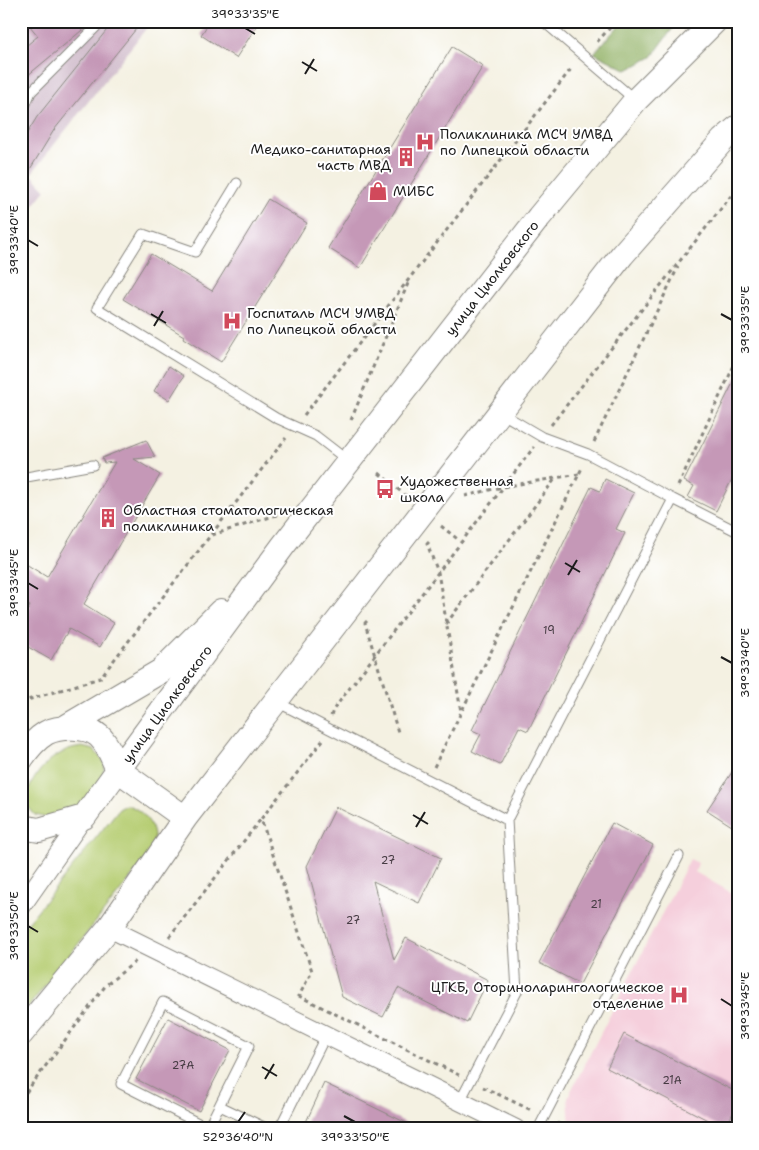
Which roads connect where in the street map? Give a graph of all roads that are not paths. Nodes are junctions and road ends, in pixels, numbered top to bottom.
1 (102, 21) edge
2 (543, 21) edge
3 (715, 21) edge
4 (636, 100) junction
5 (21, 115) edge
6 (730, 137) edge
7 (237, 183) dead end
8 (500, 412) junction
9 (341, 456) junction
10 (93, 465) dead end
11 (21, 478) edge
12 (672, 499) junction
13 (738, 532) edge
14 (283, 546) junction
15 (275, 701) junction
16 (54, 731) junction
17 (21, 741) edge
18 (21, 759) edge
19 (118, 770) junction
20 (84, 817) junction
21 (184, 818) junction
22 (507, 820) junction
23 (21, 827) edge
24 (679, 856) dead end
25 (21, 907) edge
26 (109, 928) junction
27 (21, 1034) edge
28 (326, 1035) junction
29 (460, 1101) junction
30 (220, 1106) junction
31 (268, 1129) edge
32 (279, 1129) edge
33 (516, 1129) edge
34 (538, 1129) edge

1 - 5 lane
2 - 4 lane
3 - 4 main road, улица Циолковского
4 - 9 main road, улица Циолковского
6 - 8 main road
7 - 9 lane
8 - 12 lane
8 - 15 main road
9 - 14 main road, улица Циолковского
10 - 11 lane
12 - 13 lane
12 - 22 lane
14 - 16 main road, улица Циолковского
14 - 19 main road, улица Циолковского
15 - 21 main road
15 - 22 lane
16 - 17 main road
16 - 18 main road
16 - 19 main road
19 - 20 main road
19 - 21 main road, улица Циолковского
20 - 23 main road
20 - 25 street
21 - 26 main road
22 - 29 lane
24 - 34 lane
26 - 27 main road
26 - 28 street
28 - 29 street
28 - 32 lane
29 - 33 street
30 - 30 lane
30 - 31 lane

